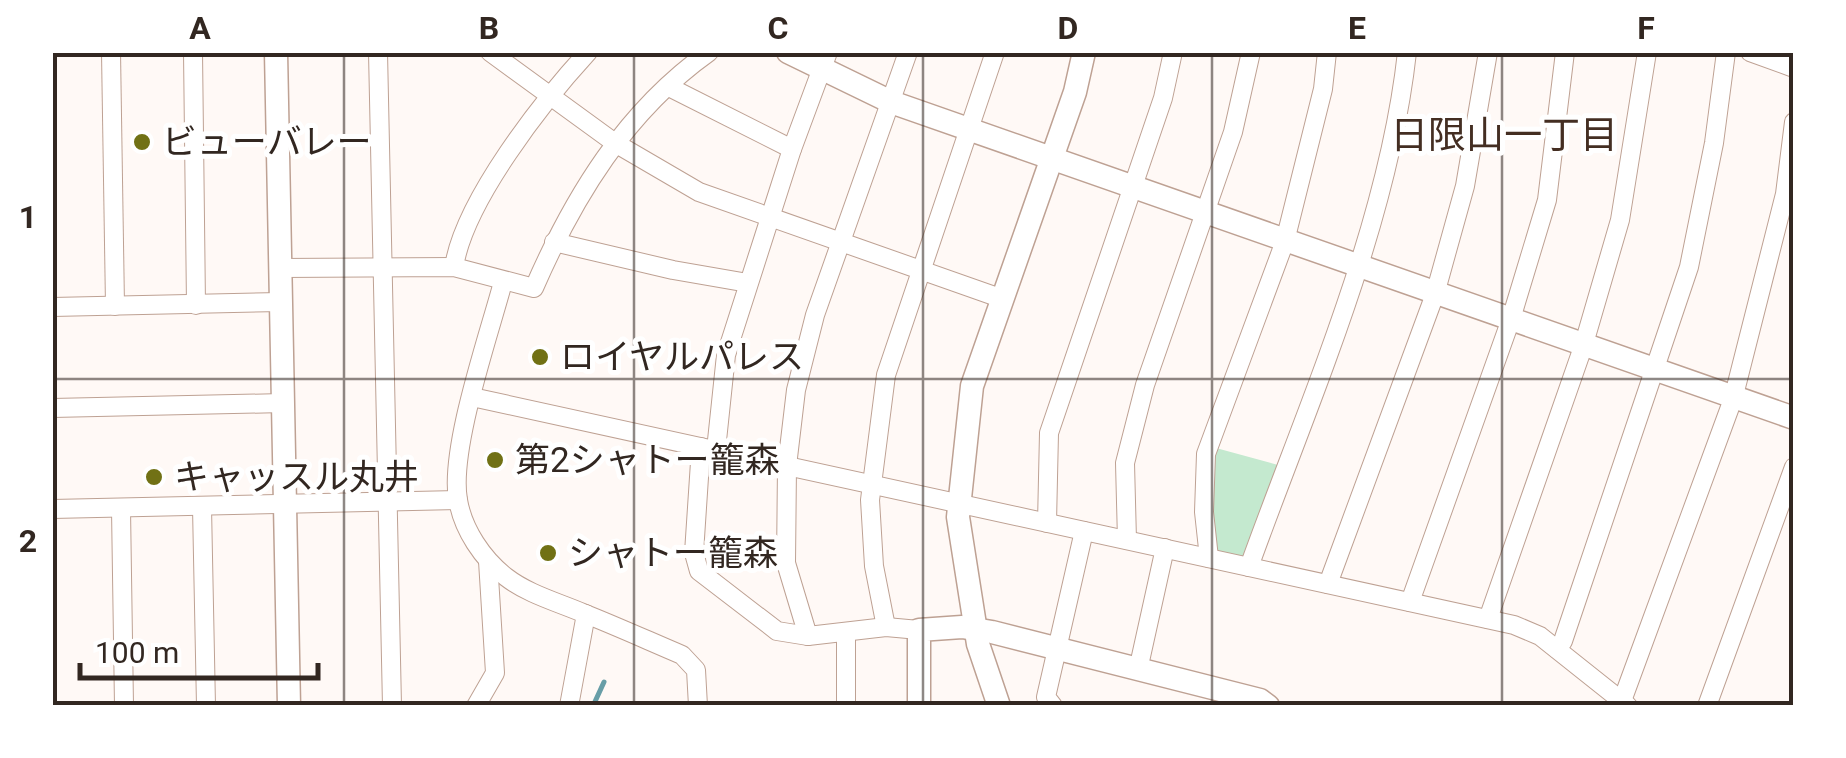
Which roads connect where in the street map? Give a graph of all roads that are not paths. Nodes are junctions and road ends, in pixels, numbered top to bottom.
1 (112, 52) edge
2 (193, 52) edge
3 (276, 52) edge
4 (378, 52) edge
5 (490, 52) edge
6 (588, 52) edge
7 (710, 52) edge
8 (788, 52) edge
9 (908, 52) edge
10 (996, 52) edge
11 (1084, 52) edge
12 (1172, 52) edge
13 (1251, 52) edge
14 (1328, 52) edge
15 (1407, 52) edge
16 (1488, 52) edge
17 (1565, 52) edge
18 (1647, 52) edge
19 (1726, 52) edge
20 (1750, 52) edge
21 (826, 61) edge
22 (1794, 68) edge
23 (669, 87) junction
24 (550, 94) junction
25 (891, 102) junction
26 (1794, 122) edge
27 (970, 130) junction
28 (615, 143) junction
29 (792, 149) junction
30 (1052, 159) junction
31 (1132, 188) junction
32 (1207, 214) junction
33 (771, 217) junction
34 (1285, 241) junction
35 (554, 242) junction
36 (840, 244) junction
37 (380, 265) junction
38 (1358, 266) junction
39 (454, 267) junction
40 (280, 268) junction
41 (922, 270) junction
42 (504, 282) junction
43 (748, 282) junction
44 (1435, 294) junction
45 (1003, 299) junction
46 (281, 302) junction
47 (196, 305) junction
48 (115, 306) junction
49 (52, 307) edge
50 (1511, 319) junction
51 (1583, 347) junction
52 (1656, 372) junction
53 (472, 396) junction
54 (1732, 399) junction
55 (282, 403) junction
56 (52, 408) edge
57 (1794, 418) edge
58 (709, 449) junction
59 (786, 466) junction
60 (1794, 467) edge
61 (872, 483) junction
62 (458, 500) junction
63 (386, 503) junction
64 (958, 503) junction
65 (284, 504) junction
66 (202, 507) junction
67 (121, 508) junction
68 (52, 509) edge
69 (1047, 523) junction
70 (1084, 531) junction
71 (1126, 540) junction
72 (1165, 548) junction
73 (1208, 558) junction
74 (488, 561) junction
75 (1248, 567) junction
76 (1328, 584) junction
77 (1410, 602) junction
78 (586, 614) junction
79 (1488, 619) junction
80 (886, 627) junction
81 (975, 628) junction
82 (919, 630) junction
83 (846, 633) junction
84 (808, 636) junction
85 (1055, 648) junction
86 (1558, 649) junction
87 (1138, 670) junction
88 (991, 702) edge
89 (1264, 703) edge
90 (1625, 703) edge
91 (124, 706) edge
92 (206, 706) edge
93 (288, 706) edge
94 (392, 706) edge
95 (476, 706) edge
96 (570, 706) edge
97 (698, 706) edge
98 (846, 706) edge
99 (919, 706) edge
100 (1053, 706) edge
101 (1285, 706) edge
102 (1707, 706) edge

1 - 48 street
2 - 47 street
3 - 40 street
4 - 37 street
5 - 24 street
6 - 24 street
7 - 23 street
8 - 21 street
9 - 25 street
10 - 27 street
11 - 30 street
12 - 31 street
13 - 32 street
14 - 34 street
15 - 38 street
16 - 44 street
17 - 50 street
18 - 51 street
19 - 52 street
20 - 22 street
21 - 25 street
21 - 29 street
23 - 28 street
23 - 29 street
24 - 28 street
24 - 39 street
25 - 27 street
25 - 36 street
26 - 54 street
27 - 30 street
27 - 41 street
28 - 33 street
28 - 35 street
29 - 33 street
30 - 31 street
30 - 45 street
31 - 32 street
31 - 69 street
32 - 34 street
32 - 71 street
33 - 36 street
33 - 43 street
34 - 38 street
34 - 73 street
35 - 42 street
35 - 43 street
36 - 41 street
36 - 59 street
37 - 39 street
37 - 40 street
37 - 63 street
38 - 44 street
38 - 75 street
39 - 42 street
40 - 46 street
41 - 45 street
41 - 61 street
42 - 53 street
43 - 58 street
44 - 50 street
44 - 76 street
45 - 64 street
46 - 47 street
46 - 55 street
47 - 48 street
48 - 49 street
50 - 51 street
50 - 77 street
51 - 52 street
51 - 79 street
52 - 54 street
52 - 86 street
53 - 58 street
53 - 62 street
54 - 57 street
54 - 90 street
55 - 56 street
55 - 65 street
58 - 59 street
58 - 84 street
59 - 61 street
59 - 84 street
60 - 102 street
61 - 64 street
61 - 80 street
62 - 63 street
62 - 74 street
63 - 65 street
63 - 94 street
64 - 69 street
64 - 81 street
65 - 66 street
65 - 93 street
66 - 67 street
66 - 92 street
67 - 68 street
67 - 91 street
69 - 70 street
70 - 71 street
70 - 85 street
71 - 72 street
72 - 73 street
72 - 87 street
73 - 75 street
74 - 78 street
74 - 95 street
75 - 76 street
76 - 77 street
77 - 79 street
78 - 96 street
78 - 97 street
79 - 86 street
80 - 82 street
80 - 83 street
81 - 82 street
81 - 85 street
81 - 88 street
82 - 99 street
83 - 84 street
83 - 98 street
85 - 87 street
85 - 100 street
86 - 90 street
87 - 89 street
89 - 101 street

